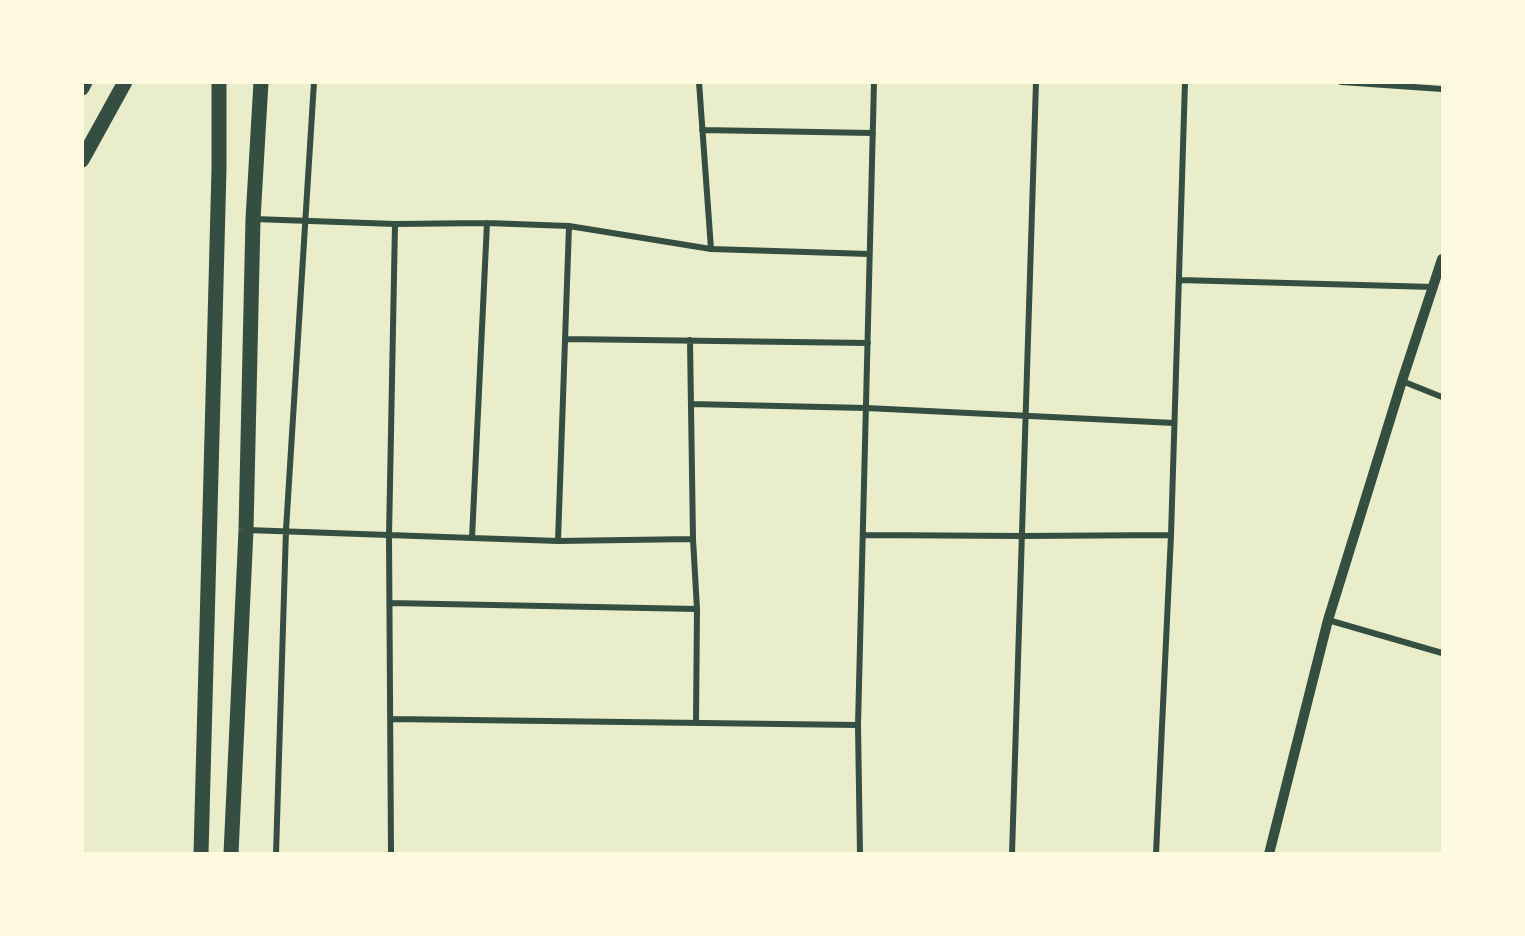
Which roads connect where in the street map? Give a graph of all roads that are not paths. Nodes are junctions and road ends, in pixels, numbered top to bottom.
1 (85, 82) edge
2 (125, 82) edge
3 (219, 82) edge
4 (261, 82) edge
5 (314, 82) edge
6 (699, 82) edge
7 (874, 82) edge
8 (1036, 82) edge
9 (1185, 82) edge
10 (1341, 82) edge
11 (82, 88) edge
12 (1443, 89) edge
13 (702, 130) junction
14 (873, 133) junction
15 (82, 160) edge
16 (254, 219) junction
17 (306, 221) junction
18 (487, 223) junction
19 (395, 225) junction
20 (568, 226) junction
21 (711, 249) junction
22 (869, 254) junction
23 (1443, 259) edge
24 (1179, 280) junction
25 (1433, 287) junction
26 (565, 339) junction
27 (690, 340) junction
28 (868, 343) junction
29 (1402, 381) junction
30 (1443, 397) edge
31 (691, 404) junction
32 (866, 408) junction
33 (1026, 416) junction
34 (1174, 423) junction
35 (246, 530) junction
36 (286, 530) junction
37 (862, 535) junction
38 (1172, 535) junction
39 (389, 536) junction
40 (1022, 537) junction
41 (472, 538) junction
42 (693, 539) junction
43 (558, 541) junction
44 (390, 603) junction
45 (697, 609) junction
46 (1328, 620) junction
47 (1443, 653) edge
48 (391, 719) junction
49 (696, 722) junction
50 (858, 725) junction
51 (201, 854) edge
52 (231, 854) edge
53 (276, 854) edge
54 (391, 854) edge
55 (860, 854) edge
56 (1012, 854) edge
57 (1155, 854) edge
58 (1269, 854) edge

1 - 11 main road
2 - 15 main road
3 - 51 main road
4 - 16 main road
5 - 17 street
6 - 13 street
7 - 14 street
8 - 33 street
9 - 24 street
10 - 12 street
13 - 14 street
13 - 21 street
14 - 22 street
16 - 17 street
16 - 35 main road
17 - 19 street
17 - 36 street
18 - 19 street
18 - 20 street
18 - 41 street
19 - 39 street
20 - 21 street
20 - 26 street
21 - 22 street
22 - 28 street
23 - 25 street
24 - 25 street
24 - 34 street
25 - 29 street
26 - 27 street
26 - 43 street
27 - 28 street
27 - 31 street
28 - 32 street
29 - 30 street
29 - 46 street
31 - 32 street
31 - 42 street
32 - 33 street
32 - 37 street
33 - 34 street
33 - 40 street
34 - 38 street
35 - 36 street
35 - 52 main road
36 - 39 street
36 - 53 street
37 - 40 street
37 - 50 street
38 - 40 street
38 - 57 street
39 - 41 street
39 - 44 street
40 - 56 street
41 - 43 street
42 - 43 street
42 - 45 street
44 - 45 street
44 - 48 street
45 - 49 street
46 - 47 street
46 - 58 street
48 - 49 street
48 - 54 street
49 - 50 street
50 - 55 street

